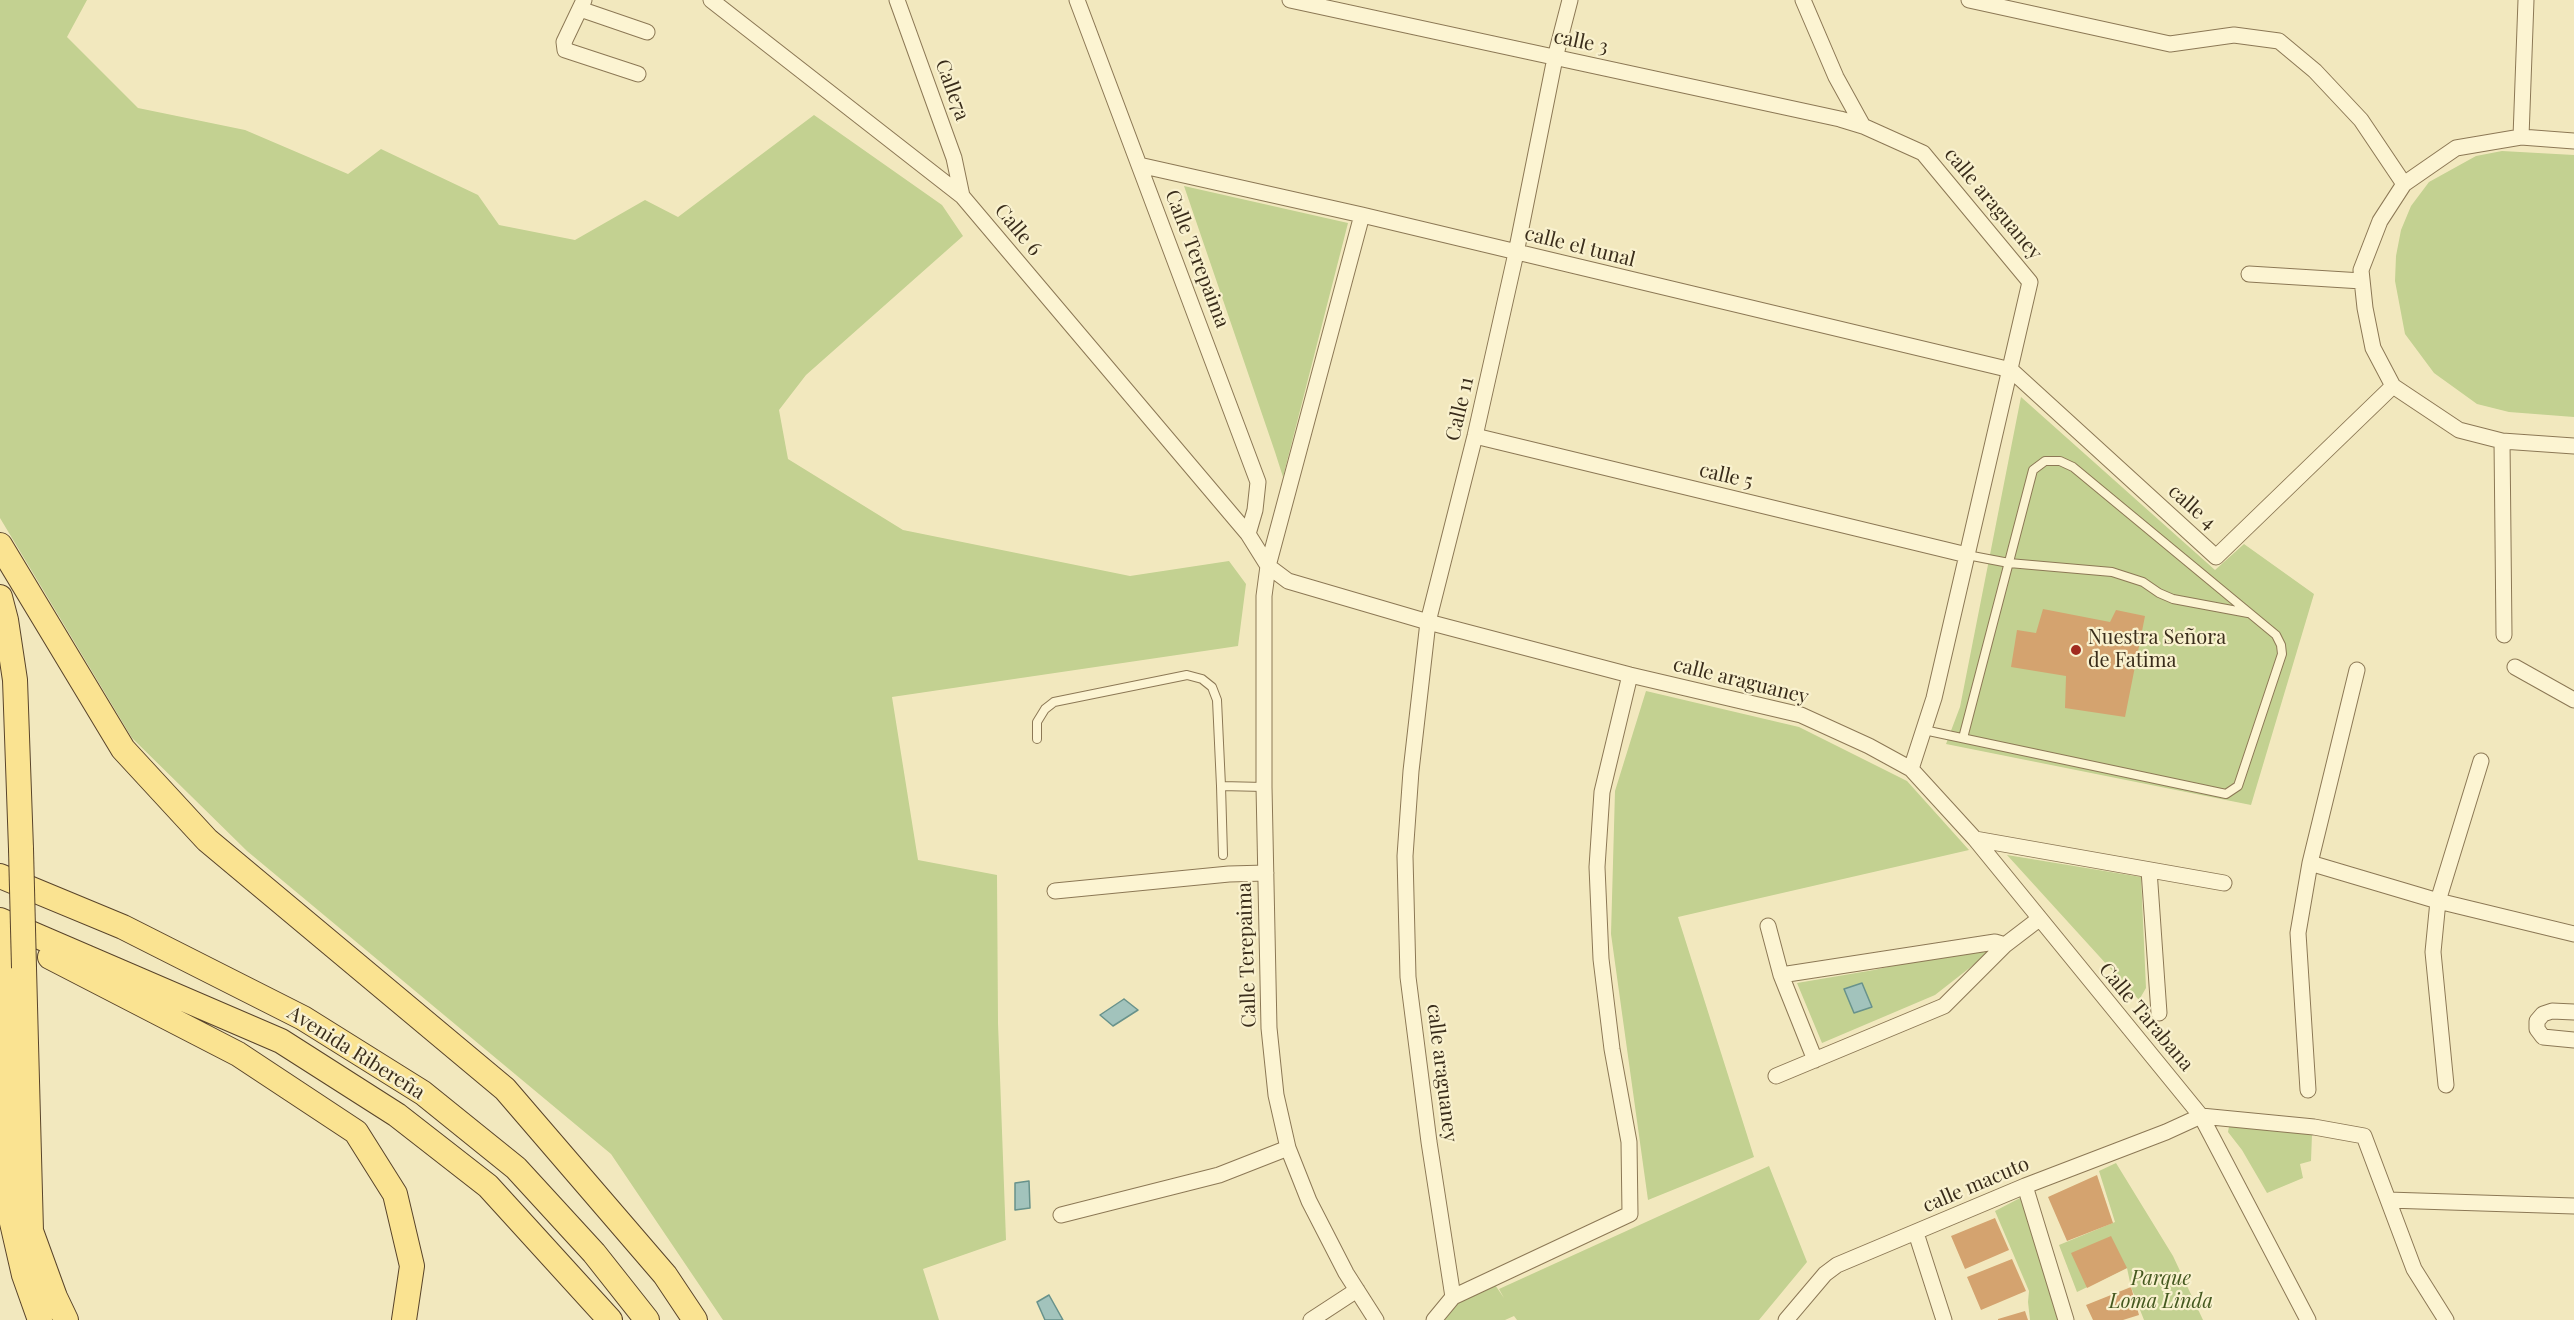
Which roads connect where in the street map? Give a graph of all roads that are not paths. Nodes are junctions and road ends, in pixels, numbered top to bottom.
1 (711, 0) edge
2 (897, 0) edge
3 (1077, 0) edge
4 (1290, 0) edge
5 (1570, 0) edge
6 (1803, 0) edge
7 (1969, 0) edge
8 (2526, 0) edge
9 (582, 4) edge
10 (647, 32) dead end
11 (1555, 58) junction
12 (638, 74) dead end
13 (1863, 126) junction
14 (2520, 137) junction
15 (2574, 141) edge
16 (1139, 165) junction
17 (2404, 184) junction
18 (962, 196) junction
19 (1362, 215) junction
20 (1516, 253) junction
21 (2249, 274) dead end
22 (2362, 281) junction
23 (2011, 370) junction
24 (2393, 386) junction
25 (1475, 436) junction
26 (2502, 441) junction
27 (2574, 446) edge
28 (1248, 534) junction
29 (0, 545) edge
30 (1967, 555) junction
31 (2009, 563) junction
32 (1268, 566) junction
33 (0, 597) edge
34 (2250, 613) junction
35 (1428, 621) junction
36 (2504, 635) dead end
37 (2515, 667) dead end
38 (2357, 670) dead end
39 (1630, 675) junction
40 (2574, 700) edge
41 (1924, 730) junction
42 (1962, 738) junction
43 (1037, 739) dead end
44 (2481, 761) dead end
45 (1911, 769) junction
46 (1221, 786) junction
47 (1264, 787) junction
48 (1975, 839) junction
49 (1223, 855) dead end
50 (2310, 863) junction
51 (2149, 870) junction
52 (1266, 873) junction
53 (0, 876) edge
54 (2224, 883) dead end
55 (1055, 891) dead end
56 (2438, 901) junction
57 (2039, 919) junction
58 (0, 920) edge
59 (1768, 926) dead end
60 (0, 932) edge
61 (2574, 933) edge
62 (0, 938) edge
63 (2005, 945) junction
64 (0, 954) edge
65 (1781, 975) junction
66 (2574, 1012) edge
67 (2159, 1013) dead end
68 (2574, 1040) edge
69 (1815, 1060) junction
70 (1776, 1076) dead end
71 (2446, 1085) dead end
72 (2308, 1090) dead end
73 (2201, 1116) junction
74 (1288, 1148) junction
75 (2025, 1186) junction
76 (2388, 1200) junction
77 (2574, 1206) edge
78 (1061, 1215) dead end
79 (1916, 1233) junction
80 (1357, 1290) junction
81 (1453, 1297) junction
82 (40, 1320) edge
83 (66, 1320) edge
84 (404, 1320) edge
85 (610, 1320) edge
86 (647, 1320) edge
87 (695, 1320) edge
88 (1311, 1320) edge
89 (1376, 1320) edge
90 (1434, 1320) edge
91 (1786, 1320) edge
92 (1944, 1320) edge
93 (2066, 1320) edge
94 (2308, 1320) edge
95 (2446, 1320) edge

1 - 18 street, Calle 6
2 - 18 street, Calle7a
3 - 16 street, Calle Terepaima
4 - 11 street, calle 3
5 - 11 street, Calle 11
6 - 13 street
7 - 17 street
8 - 14 street
9 - 10 street
9 - 12 street
11 - 13 street, calle 3
11 - 20 street, Calle 11
13 - 23 street, calle araguaney
14 - 15 street
14 - 17 street
16 - 19 street, calle el tunal
16 - 28 street, Calle Terepaima
17 - 22 street
18 - 28 street, Calle 6
19 - 20 street, calle el tunal
19 - 32 street, Calle Terepaima
20 - 23 street, calle el tunal
20 - 25 street, Calle 11
21 - 22 street
22 - 24 street
23 - 24 street, calle 4
23 - 30 street, calle araguaney
24 - 26 street
25 - 30 street, calle 5
25 - 35 street, Calle 11
26 - 27 street
26 - 36 street
28 - 32 street
29 - 87 main road
30 - 31 lane
30 - 41 street, calle araguaney
31 - 34 lane
31 - 34 lane
31 - 42 lane
32 - 35 street
32 - 47 street, Calle Terepaima
33 - 83 main road, bridge
34 - 42 lane
35 - 39 street, calle araguaney
35 - 81 street, calle araguaney
37 - 40 street
38 - 50 street
39 - 45 street, calle araguaney
39 - 81 street
41 - 42 lane
41 - 45 street, calle araguaney
43 - 46 lane
44 - 56 street
45 - 48 street, Calle Tarabana
46 - 47 lane
46 - 49 lane
47 - 52 street, Calle Terepaima
48 - 51 street
48 - 57 street, Calle Tarabana
50 - 56 street
50 - 72 street
51 - 54 street
51 - 67 street
52 - 55 street
52 - 74 street, Calle Terepaima
53 - 86 main road, Avenida Ribereña
56 - 61 street
56 - 71 street
57 - 63 street
57 - 73 street, Calle Tarabana
58 - 85 main road, Avenida Ribereña
59 - 65 street
60 - 84 main road
62 - 64 main road
63 - 65 street
63 - 69 street
64 - 82 main road
65 - 69 street
66 - 68 street
69 - 70 street
73 - 75 street, calle macuto
73 - 76 street
73 - 94 street, Calle Tarabana
74 - 78 street
74 - 80 street, Calle Terepaima
75 - 79 street, calle macuto
75 - 93 street
76 - 77 street
76 - 95 street
79 - 91 street, calle macuto
79 - 92 street
80 - 88 street
80 - 89 street, Calle Terepaima
81 - 90 street

